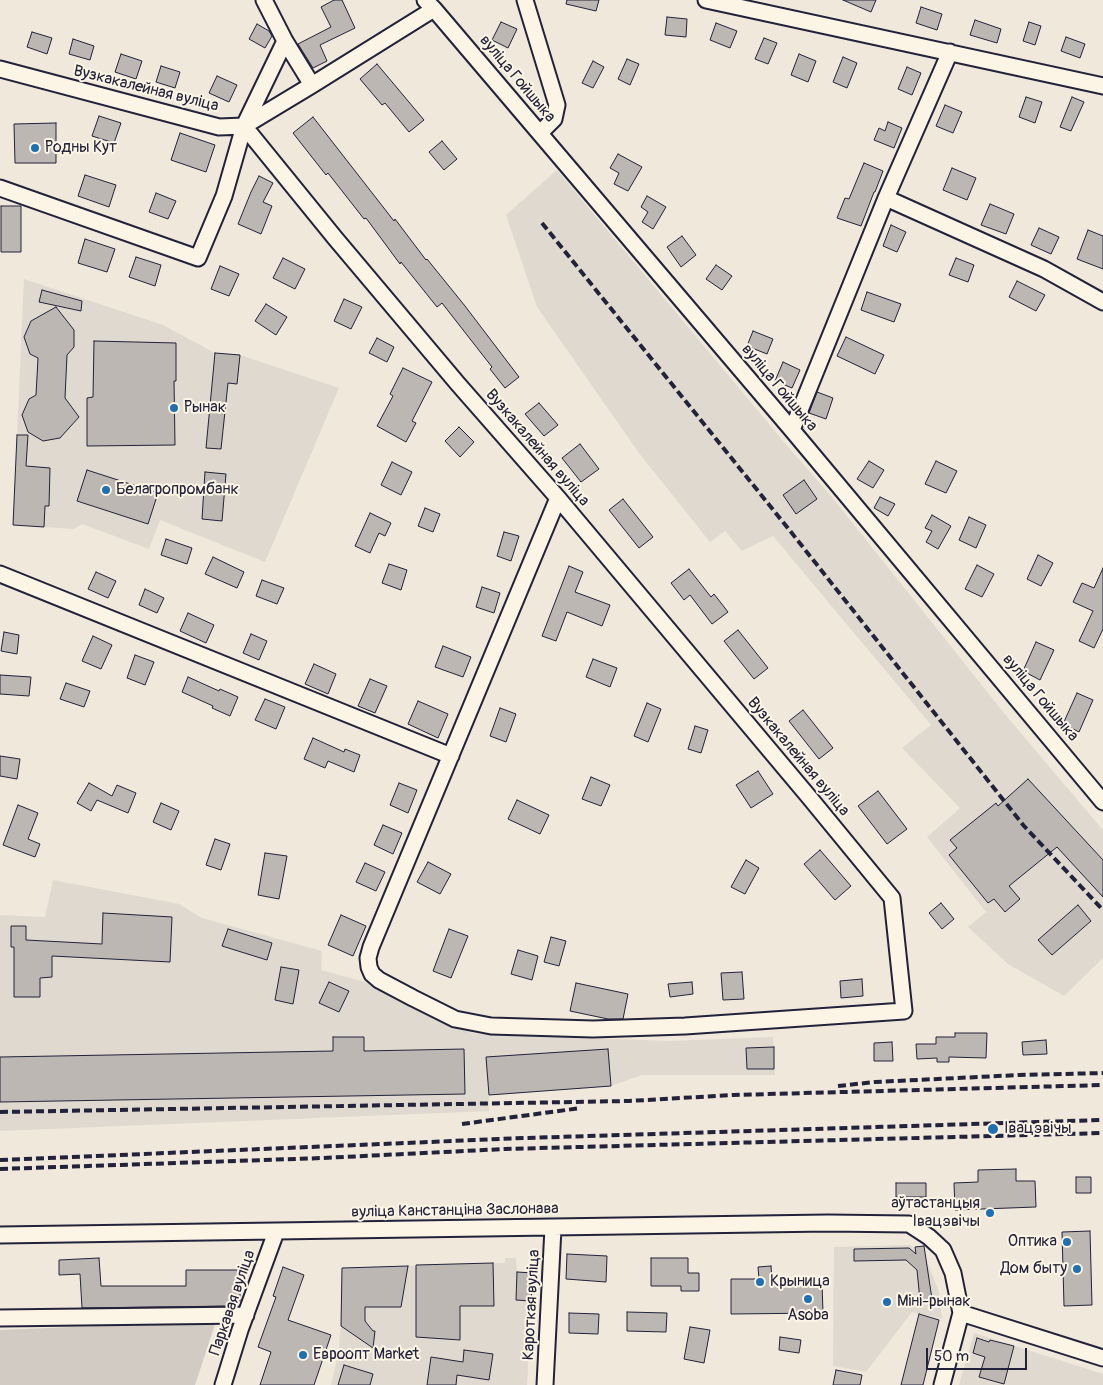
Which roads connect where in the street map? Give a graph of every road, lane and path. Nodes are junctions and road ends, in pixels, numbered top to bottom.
1 (264, 0) edge
2 (525, 0) edge
3 (706, 0) edge
4 (430, 5) edge
5 (285, 41) junction
6 (950, 52) junction
7 (0, 69) edge
8 (312, 85) junction
9 (1103, 86) edge
10 (244, 126) junction
11 (540, 134) junction
12 (0, 188) edge
13 (886, 198) junction
14 (1103, 302) edge
15 (792, 430) junction
16 (558, 498) junction
17 (0, 574) edge
18 (450, 756) junction
19 (1103, 802) edge
20 (553, 1228) junction
21 (276, 1232) junction
22 (0, 1235) edge
23 (961, 1313) junction
24 (246, 1315) junction
25 (0, 1318) edge
26 (1103, 1358) edge
27 (224, 1385) edge
28 (545, 1385) edge
29 (942, 1385) edge

1 - 5 street
2 - 11 street
3 - 6 street
4 - 8 street
4 - 11 street, вуліца Гойшыка
5 - 8 street
5 - 10 street
6 - 9 street
6 - 13 street
7 - 10 street, Вузкакалейная вуліца
8 - 10 street
10 - 12 street
10 - 16 street, Вузкакалейная вуліца
11 - 15 street, вуліца Гойшыка
13 - 14 street
13 - 15 street
15 - 19 street, вуліца Гойшыка
16 - 18 street
16 - 18 street, Вузкакалейная вуліца
17 - 18 street
20 - 21 street, вуліца Канстанціна Заслонава
20 - 23 street, вуліца Канстанціна Заслонава
20 - 28 street, Кароткая вуліца
21 - 22 street, вуліца Канстанціна Заслонава
21 - 24 street, Паркавая вуліца
23 - 26 street
23 - 29 street
24 - 25 street
24 - 27 street, Паркавая вуліца

